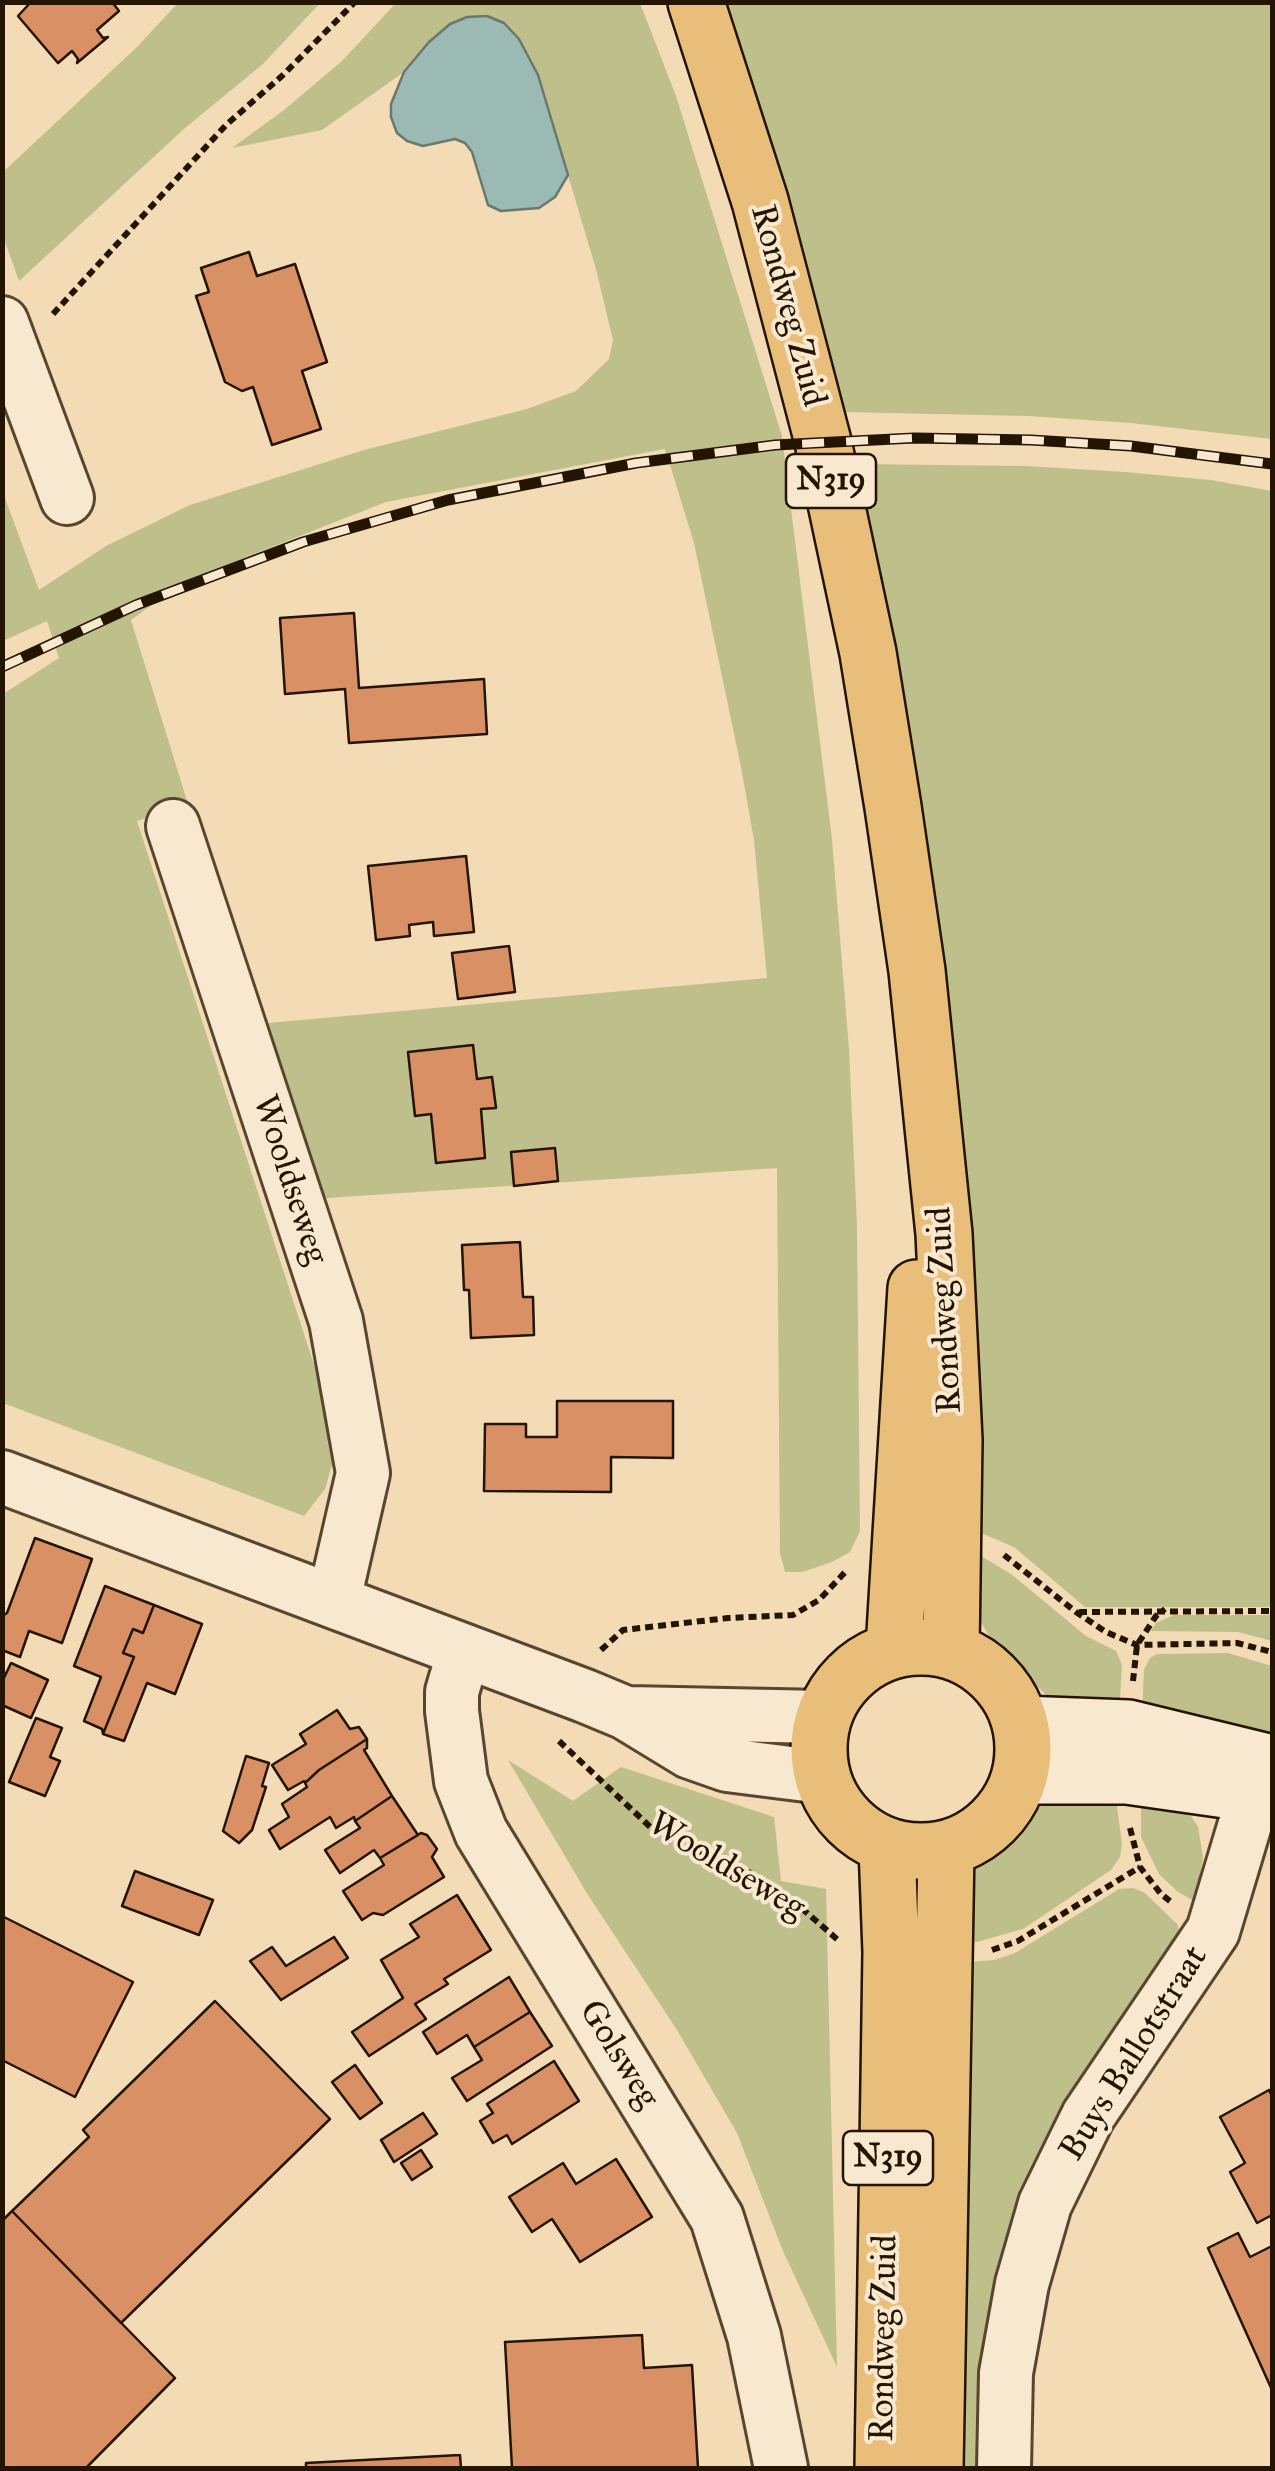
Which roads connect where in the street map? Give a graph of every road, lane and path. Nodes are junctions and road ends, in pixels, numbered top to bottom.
1 (355, 2) edge
2 (696, 2) edge
3 (9, 340) edge
4 (66, 498) dead end
5 (173, 826) dead end
6 (918, 970) junction
7 (2, 1477) edge
8 (334, 1600) junction
9 (1165, 1610) junction
10 (1272, 1611) edge
11 (1076, 1612) dead end
12 (464, 1650) junction
13 (894, 1650) junction
14 (952, 1650) junction
15 (1272, 1652) edge
16 (626, 1713) junction
17 (823, 1716) junction
18 (546, 1728) dead end
19 (1021, 1750) junction
20 (822, 1776) junction
21 (1267, 1780) edge
22 (887, 1847) junction
23 (946, 1850) junction
24 (1140, 1867) dead end
25 (891, 1952) junction
26 (944, 1957) junction
27 (780, 2468) edge
28 (882, 2468) edge
29 (935, 2468) edge
30 (1004, 2468) edge

1 - 3 path
2 - 6 main road, Rondweg Zuid / N319
3 - 4 street
5 - 8 street, Wooldseweg
6 - 13 main road, Rondweg Zuid / N319
6 - 14 main road, Rondweg Zuid / N319
7 - 8 street
8 - 12 street
9 - 10 path
9 - 11 path
9 - 15 path
12 - 16 street
12 - 27 street, Golsweg
13 - 14 main road
13 - 17 main road
14 - 19 main road
16 - 17 street
16 - 20 street
17 - 20 main road
18 - 25 path, Wooldseweg
19 - 21 main road
19 - 23 main road
20 - 22 main road
21 - 30 street, Buys Ballotstraat
22 - 23 main road
22 - 25 main road, Rondweg Zuid / N319
23 - 26 main road, Rondweg Zuid / N319
24 - 26 path
25 - 28 main road, Rondweg Zuid / N319
26 - 29 main road, Rondweg Zuid / N319

